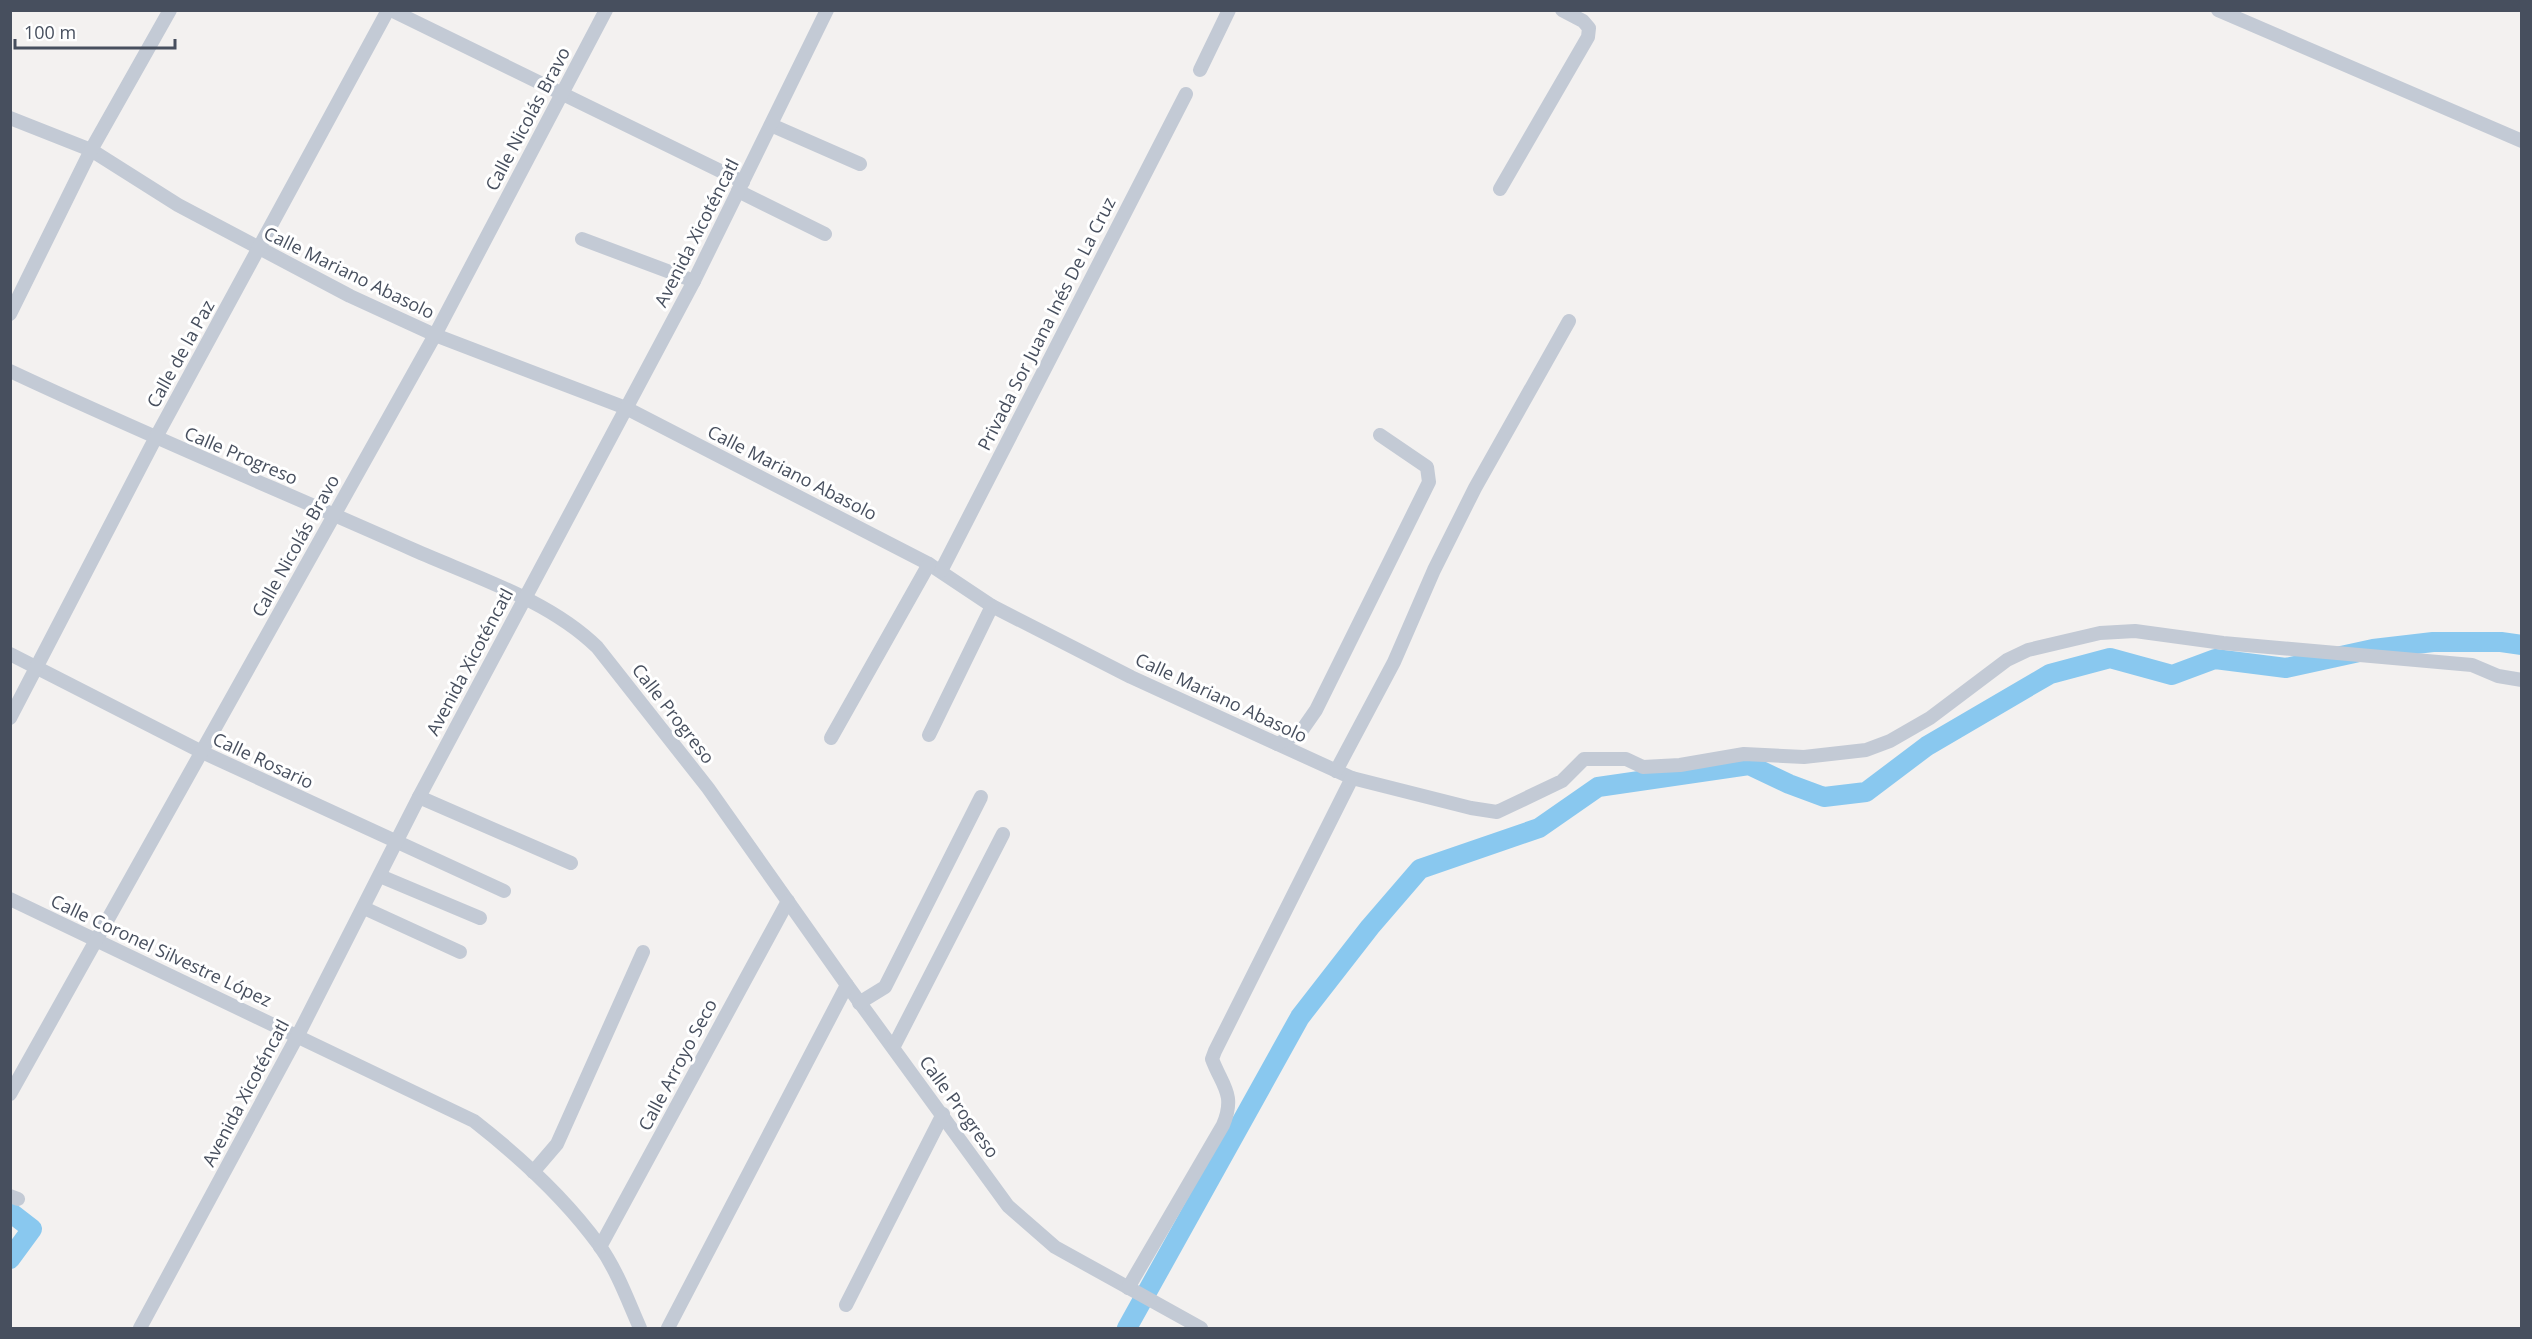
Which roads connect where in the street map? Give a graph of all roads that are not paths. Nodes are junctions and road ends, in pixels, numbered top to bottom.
1 (170, 10) edge
2 (389, 10) edge
3 (606, 10) edge
4 (827, 10) edge
5 (1229, 10) edge
6 (1562, 10) edge
7 (2218, 10) edge
8 (1200, 70) dead end
9 (562, 94) junction
10 (1186, 94) dead end
11 (10, 118) edge
12 (771, 124) junction
13 (2522, 141) edge
14 (91, 150) junction
15 (860, 164) dead end
16 (740, 187) junction
17 (1500, 189) dead end
18 (825, 234) dead end
19 (582, 239) dead end
20 (260, 249) junction
21 (694, 281) junction
22 (10, 314) edge
23 (1569, 321) dead end
24 (435, 335) junction
25 (10, 371) edge
26 (626, 408) junction
27 (1380, 435) dead end
28 (155, 439) junction
29 (335, 515) junction
30 (935, 567) junction
31 (524, 599) junction
32 (992, 606) junction
33 (10, 654) edge
34 (38, 666) junction
35 (2522, 680) edge
36 (10, 717) edge
37 (929, 735) dead end
38 (831, 738) dead end
39 (1277, 744) junction
40 (202, 752) junction
41 (1336, 771) junction
42 (1352, 778) junction
43 (419, 797) junction
44 (981, 797) dead end
45 (1003, 834) dead end
46 (397, 844) junction
47 (571, 862) dead end
48 (380, 876) junction
49 (504, 891) dead end
50 (10, 899) edge
51 (788, 900) junction
52 (364, 908) junction
53 (480, 918) dead end
54 (95, 939) junction
55 (460, 952) dead end
56 (643, 952) dead end
57 (847, 985) junction
58 (860, 1003) junction
59 (298, 1035) junction
60 (894, 1046) junction
61 (10, 1094) edge
62 (943, 1114) junction
63 (533, 1172) junction
64 (600, 1247) junction
65 (1131, 1291) junction
66 (846, 1305) dead end
67 (1199, 1328) edge
68 (140, 1329) edge
69 (640, 1329) edge
70 (668, 1329) edge

1 - 14 street
2 - 9 street
2 - 20 street, Calle de la Paz
3 - 9 street, Calle Nicolás Bravo
4 - 12 street, Avenida Xicoténcatl
5 - 8 street
6 - 17 street
7 - 13 street
9 - 16 street
9 - 24 street, Calle Nicolás Bravo
10 - 30 street, Privada Sor Juana Inés De La Cruz
11 - 14 street, Calle Mariano Abasolo
12 - 15 street
12 - 16 street, Avenida Xicoténcatl
14 - 20 street, Calle Mariano Abasolo
14 - 22 street
16 - 18 street
16 - 21 street, Avenida Xicoténcatl
19 - 21 street
20 - 24 street, Calle Mariano Abasolo
20 - 28 street, Calle de la Paz
21 - 26 street, Avenida Xicoténcatl
23 - 41 street
24 - 26 street, Calle Mariano Abasolo
24 - 29 street, Calle Nicolás Bravo
25 - 28 street, Calle Progreso
26 - 30 street, Calle Mariano Abasolo
26 - 31 street, Avenida Xicoténcatl
27 - 39 street
28 - 29 street, Calle Progreso
28 - 34 street, Calle de la Paz
29 - 31 street, Calle Progreso
29 - 40 street, Calle Nicolás Bravo
30 - 32 street, Calle Mariano Abasolo
30 - 38 street, Privada Sor Juana Inés De La Cruz
31 - 43 street, Avenida Xicoténcatl
31 - 51 street, Calle Progreso
32 - 37 street
32 - 39 street, Calle Mariano Abasolo
33 - 34 street, Calle Rosario
34 - 36 street, Calle de la Paz
34 - 40 street, Calle Rosario
35 - 42 street, Calle Mariano Abasolo
39 - 41 street, Calle Mariano Abasolo
40 - 46 street, Calle Rosario
40 - 54 street, Calle Nicolás Bravo
41 - 42 street, Calle Mariano Abasolo
42 - 65 street
43 - 46 street, Avenida Xicoténcatl
43 - 47 street
44 - 58 street
45 - 60 street
46 - 48 street, Avenida Xicoténcatl
46 - 49 street, Calle Rosario
48 - 52 street, Avenida Xicoténcatl
48 - 53 street
50 - 54 street, Calle Coronel Silvestre López
51 - 57 street, Calle Progreso
51 - 64 street, Calle Arroyo Seco
52 - 55 street
52 - 59 street, Avenida Xicoténcatl
54 - 59 street, Calle Coronel Silvestre López
54 - 61 street, Calle Nicolás Bravo
56 - 63 street
57 - 58 street, Calle Progreso
57 - 70 street
58 - 60 street, Calle Progreso
59 - 63 street, Calle Coronel Silvestre López
59 - 68 street, Avenida Xicoténcatl
60 - 62 street, Calle Progreso
62 - 65 street, Calle Progreso
62 - 66 street
63 - 64 street, Calle Coronel Silvestre López
64 - 69 street, Calle Coronel Silvestre López
65 - 67 street, Calle Progreso

